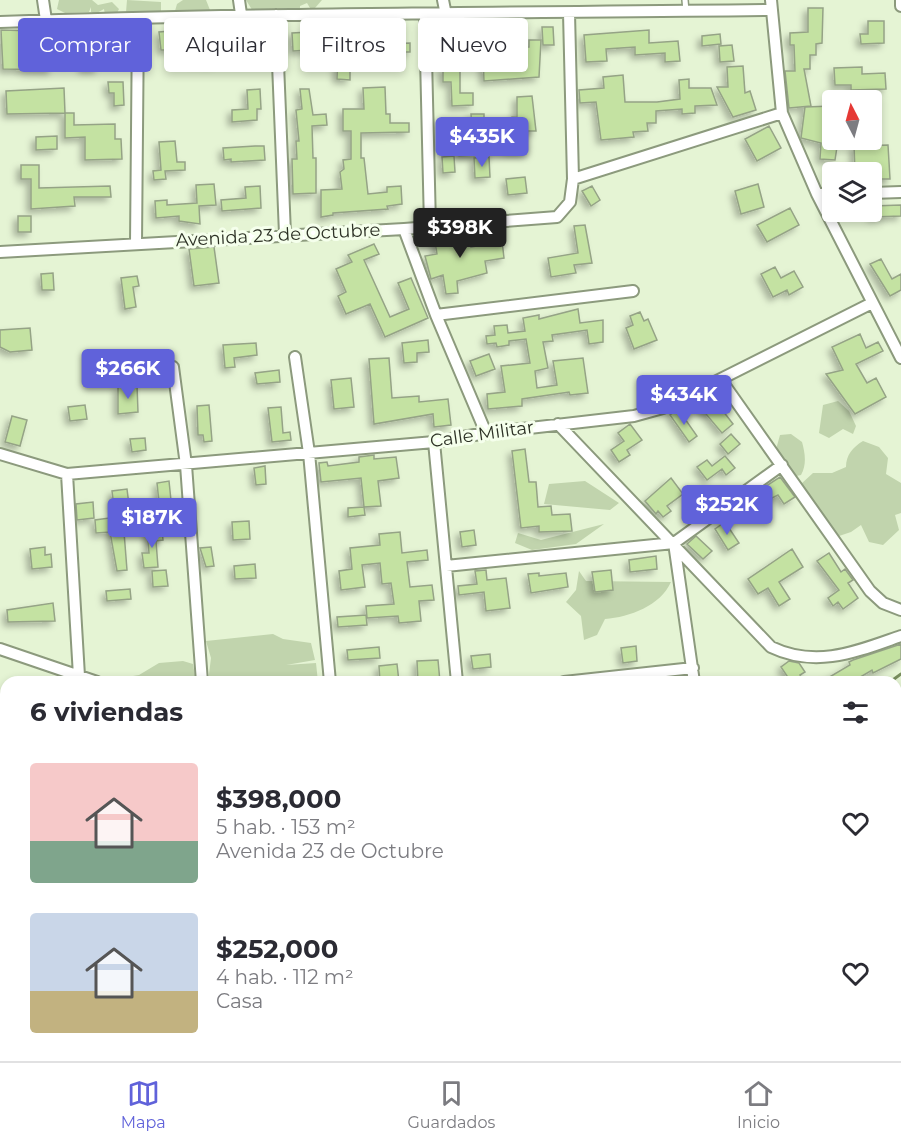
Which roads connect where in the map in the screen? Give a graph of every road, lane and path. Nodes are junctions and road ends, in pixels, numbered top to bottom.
1 (43, 0) edge
2 (239, 0) edge
3 (443, 0) edge
4 (603, 0) edge
5 (771, 5) edge
6 (685, 6) edge
7 (606, 12) junction
8 (569, 13) junction
9 (241, 14) junction
10 (276, 15) junction
11 (425, 15) junction
12 (446, 15) junction
13 (46, 18) edge
14 (152, 18) edge
15 (18, 21) edge
16 (0, 22) edge
17 (138, 72) edge
18 (782, 113) junction
19 (573, 179) junction
20 (901, 192) edge
21 (882, 193) edge
22 (817, 194) junction
23 (822, 194) edge
24 (430, 226) junction
25 (405, 229) junction
26 (285, 234) junction
27 (136, 243) junction
28 (0, 252) edge
29 (633, 291) dead end
30 (872, 303) junction
31 (436, 315) junction
32 (295, 357) dead end
33 (901, 358) edge
34 (173, 367) dead end
35 (721, 380) junction
36 (558, 424) junction
37 (486, 433) junction
38 (434, 442) junction
39 (309, 453) junction
40 (0, 454) edge
41 (186, 465) junction
42 (782, 465) junction
43 (67, 474) junction
44 (674, 543) junction
45 (446, 566) junction
46 (901, 610) edge
47 (901, 636) edge
48 (0, 648) edge
49 (693, 668) junction
50 (70, 676) edge
51 (77, 676) edge
52 (202, 676) edge
53 (329, 676) edge
54 (456, 676) edge
55 (619, 676) edge
56 (694, 676) edge

1 - 13 street
2 - 9 street
3 - 12 street
4 - 7 street
5 - 6 street
5 - 18 street
6 - 7 street
7 - 8 street
8 - 12 street
8 - 19 street
9 - 10 street
9 - 14 street
10 - 11 street
10 - 26 street
11 - 12 street
11 - 24 street
15 - 16 street
17 - 27 street
18 - 19 street
18 - 22 street
19 - 24 street, Avenida 23 de Octubre
20 - 21 street
22 - 23 street
22 - 30 street
24 - 25 street, Avenida 23 de Octubre
25 - 26 street, Avenida 23 de Octubre
25 - 31 street
26 - 27 street, Avenida 23 de Octubre
27 - 28 street, Avenida 23 de Octubre
29 - 31 street
30 - 33 street
30 - 35 street, Calle Militar
31 - 37 street
32 - 39 street
34 - 41 street
35 - 36 street, Calle Militar
35 - 42 street
36 - 37 street, Calle Militar
36 - 44 street
37 - 38 street, Calle Militar
38 - 39 street, Calle Militar
38 - 45 street
39 - 41 street, Calle Militar
39 - 53 street
40 - 43 street
41 - 43 street, Calle Militar
41 - 52 street
42 - 44 street
42 - 46 street
43 - 51 street
44 - 45 street
44 - 47 street
44 - 49 street
45 - 54 street
48 - 50 street
49 - 55 street
49 - 56 street

